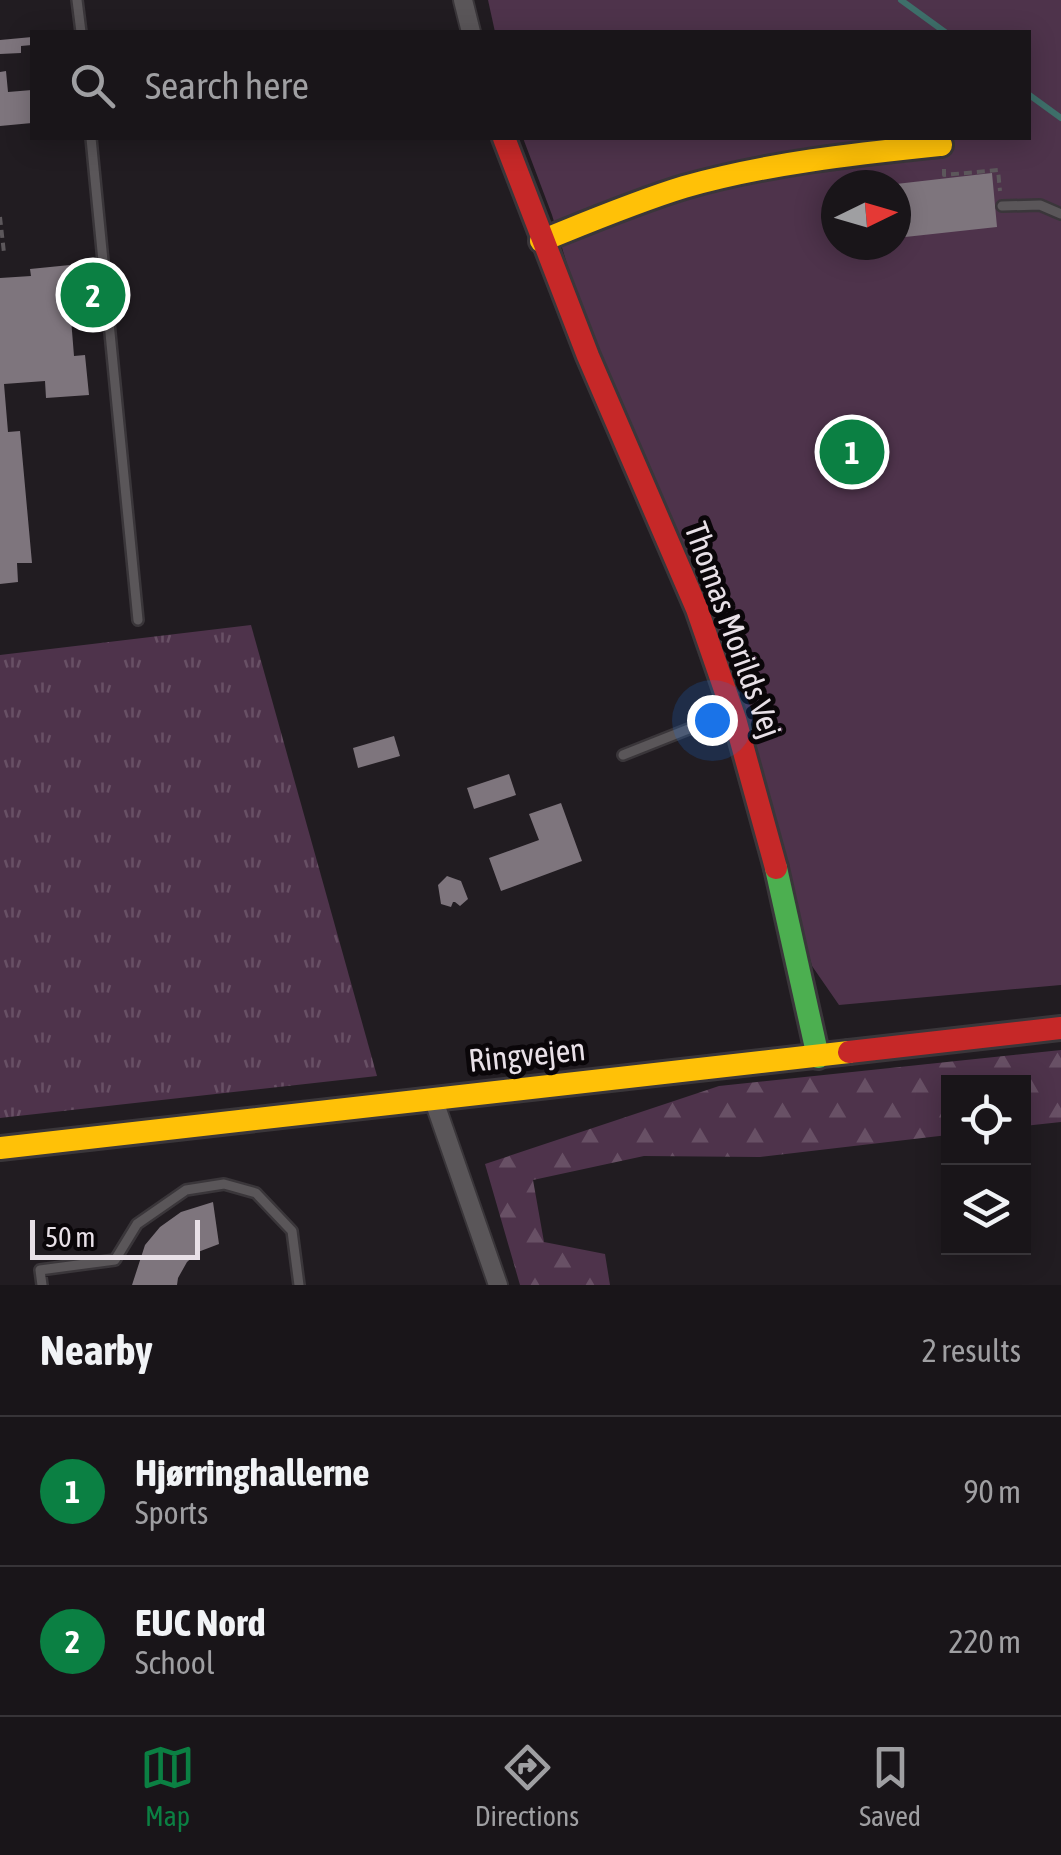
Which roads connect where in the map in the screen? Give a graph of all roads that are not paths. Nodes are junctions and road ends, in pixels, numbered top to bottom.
1 (77, 0) edge
2 (463, 0) edge
3 (81, 30) edge
4 (470, 30) edge
5 (92, 140) edge
6 (505, 140) edge
7 (941, 145) road end
8 (1002, 206) road end
9 (1061, 214) edge
10 (540, 241) junction
11 (138, 620) dead end
12 (732, 712) junction
13 (623, 756) dead end
14 (1061, 1028) edge
15 (818, 1057) junction
16 (433, 1098) junction
17 (0, 1148) edge
18 (42, 1285) edge
19 (299, 1285) edge
20 (498, 1285) edge

1 - 3 lane
2 - 4 street
5 - 11 lane
6 - 10 street, Thomas Morilds Vej
7 - 10 street
8 - 9 lane
10 - 12 street, Thomas Morilds Vej
12 - 13 lane
12 - 15 street, Thomas Morilds Vej
14 - 15 street, Ringvejen
15 - 16 street, Ringvejen
16 - 17 street, Ringvejen
16 - 20 street
18 - 19 lane

